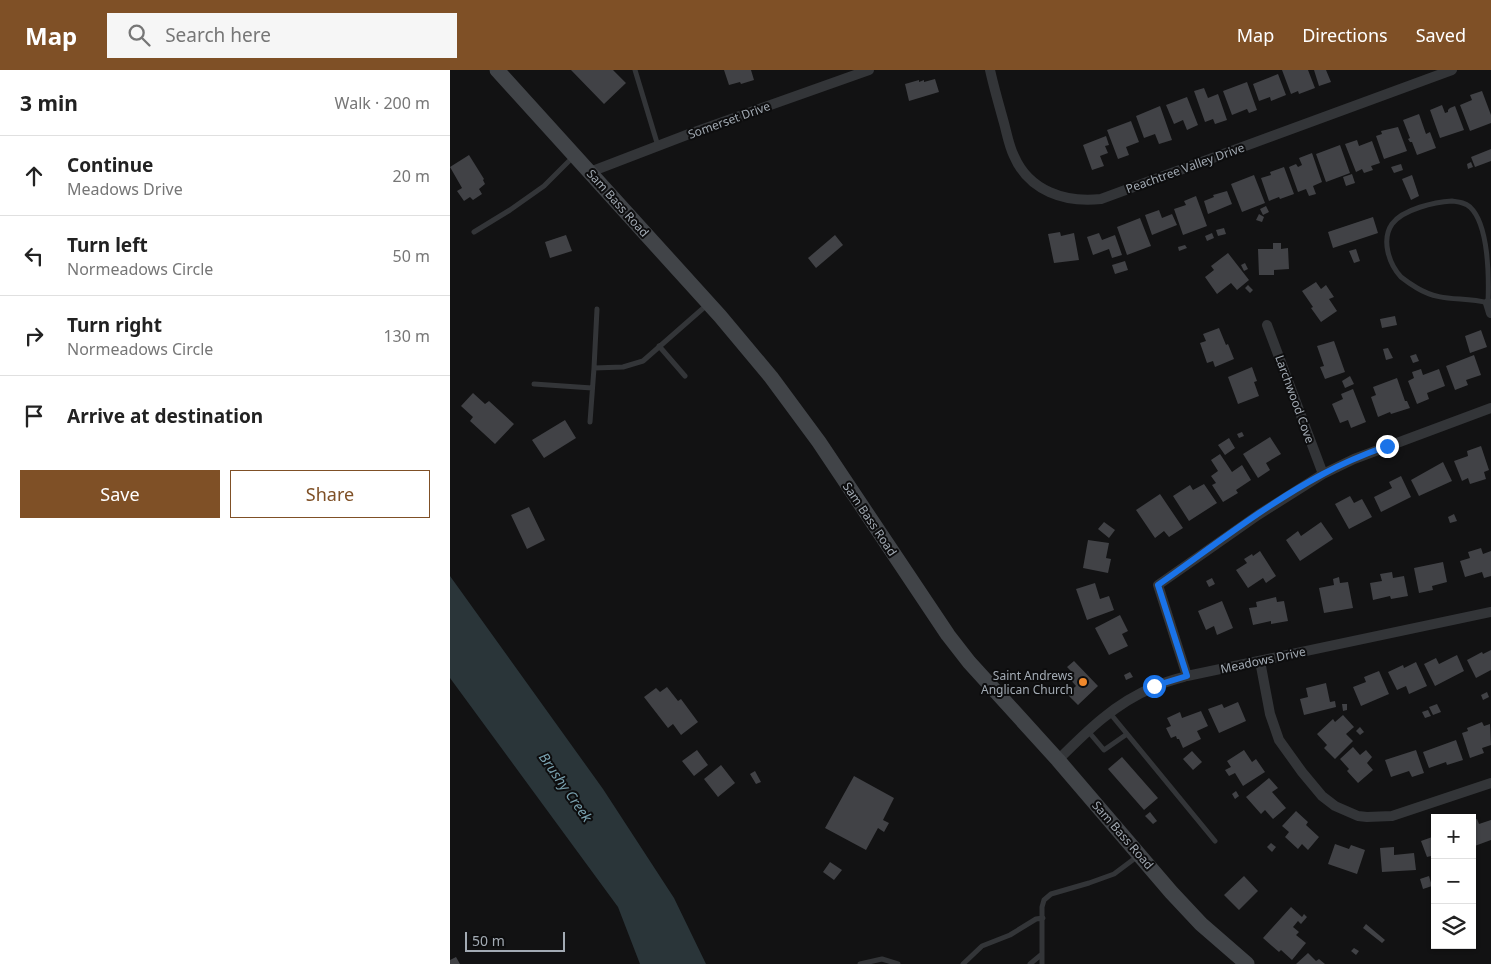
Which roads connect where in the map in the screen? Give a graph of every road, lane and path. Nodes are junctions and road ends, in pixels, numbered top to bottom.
1 (497, 70) edge
2 (635, 70) edge
3 (869, 70) edge
4 (990, 70) edge
5 (1452, 70) edge
6 (658, 146) junction
7 (575, 155) junction
8 (590, 172) junction
9 (474, 232) dead end
10 (1488, 303) junction
11 (709, 304) junction
12 (597, 309) dead end
13 (1491, 313) edge
14 (1267, 325) dead end
15 (659, 346) junction
16 (594, 368) junction
17 (685, 376) dead end
18 (534, 384) dead end
19 (592, 388) junction
20 (1491, 408) edge
21 (590, 422) dead end
22 (1323, 474) junction
23 (1491, 612) edge
24 (1260, 661) junction
25 (1187, 676) junction
26 (1109, 712) junction
27 (1088, 730) junction
28 (1127, 734) junction
29 (1058, 760) junction
30 (1491, 784) edge
31 (1215, 841) dead end
32 (1140, 854) junction
33 (1043, 918) junction
34 (1042, 954) junction
35 (860, 964) edge
36 (898, 964) edge
37 (963, 964) edge
38 (1030, 964) edge
39 (1042, 964) edge
40 (1247, 964) edge

1 - 7 main road, Sam Bass Road
2 - 6 lane
3 - 6 street, Somerset Drive
4 - 5 street, Peachtree Valley Drive
6 - 8 street, Somerset Drive
7 - 8 main road, Sam Bass Road
7 - 9 lane
8 - 11 main road, Sam Bass Road
10 - 10 lane
10 - 13 street
11 - 15 lane
11 - 29 main road, Sam Bass Road
12 - 16 lane
14 - 22 street, Larchwood Cove
15 - 16 lane
15 - 17 lane
16 - 19 lane
18 - 19 lane
19 - 21 lane
20 - 22 street
22 - 25 street
23 - 24 street, Meadows Drive
24 - 25 street, Meadows Drive
24 - 30 street
25 - 26 street, Meadows Drive
26 - 27 street, Meadows Drive
26 - 28 lane
27 - 28 lane
27 - 29 street, Meadows Drive
28 - 31 lane
29 - 32 main road, Sam Bass Road
32 - 33 lane
32 - 40 main road, Sam Bass Road
33 - 34 lane
33 - 37 lane
34 - 38 lane
34 - 39 lane
35 - 36 lane

